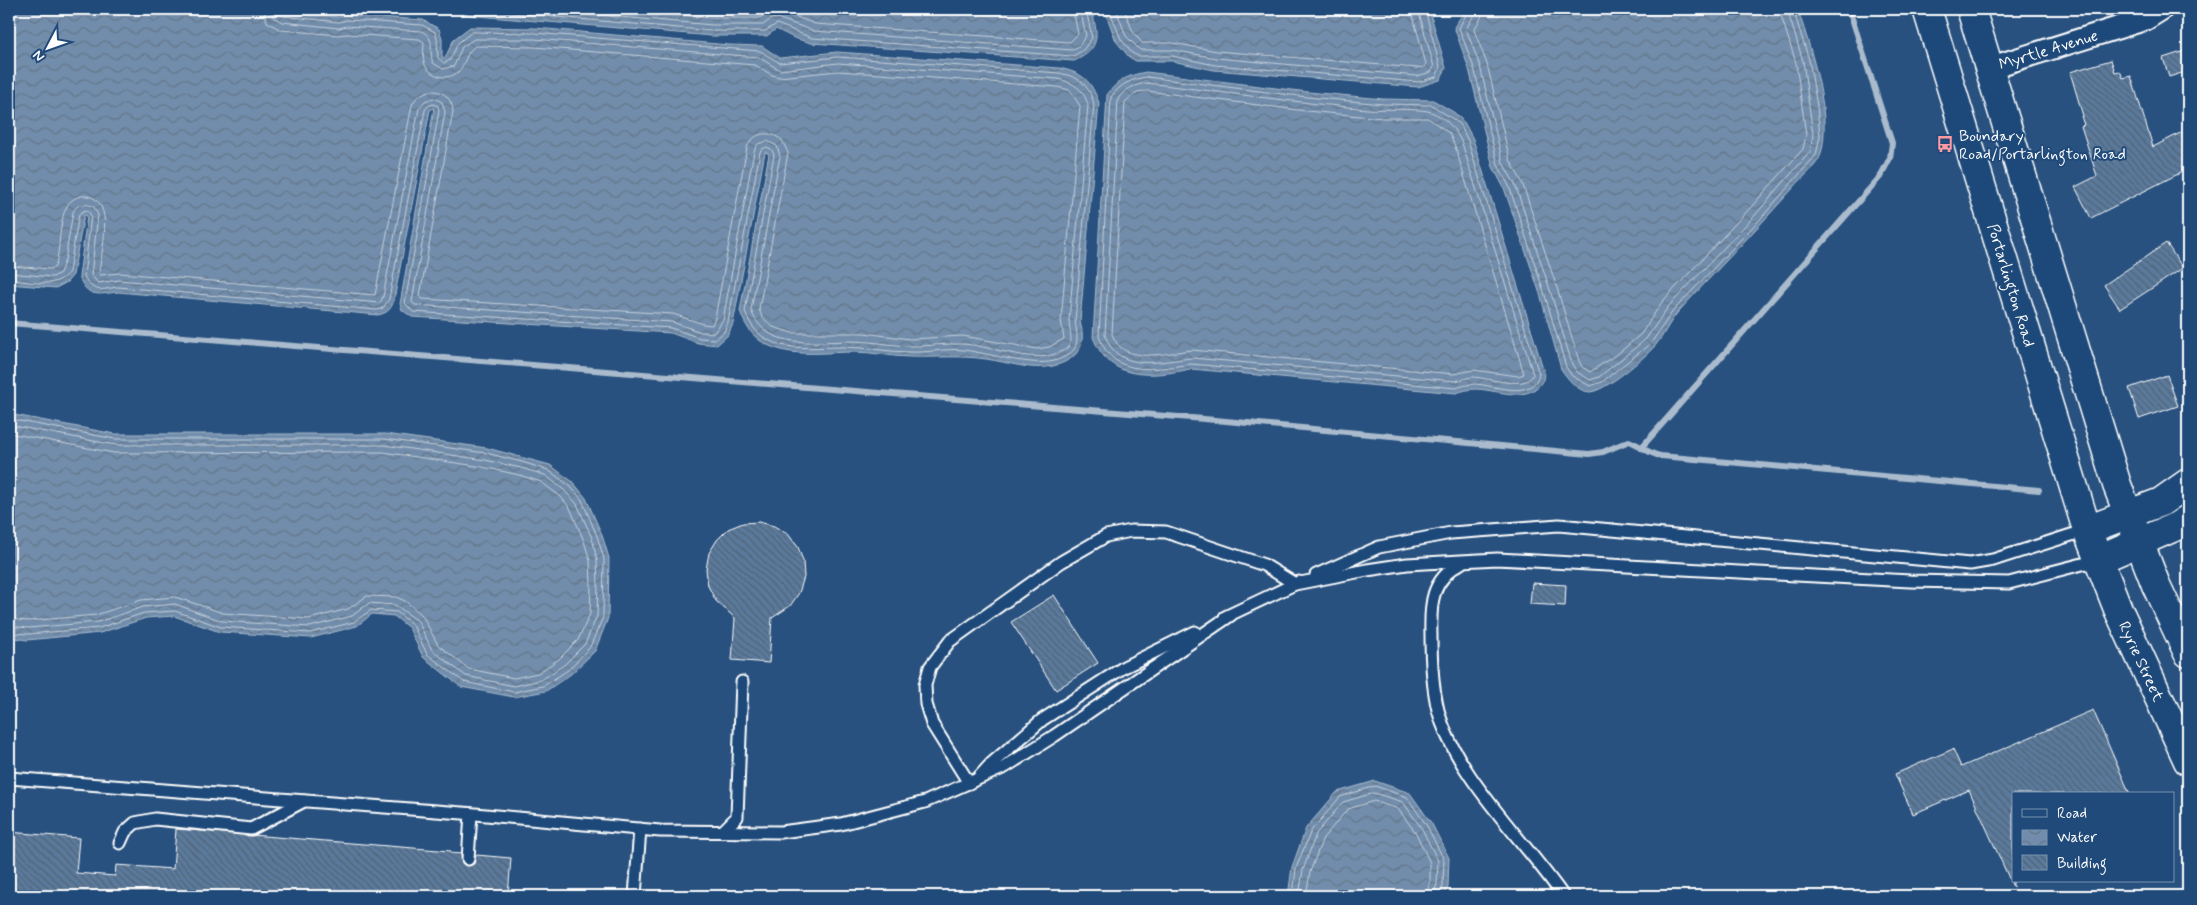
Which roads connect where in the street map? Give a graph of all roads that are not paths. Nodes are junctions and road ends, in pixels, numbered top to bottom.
1 (1927, 9) edge
2 (1971, 9) edge
3 (2162, 9) edge
4 (1989, 68) junction
5 (2188, 483) edge
6 (2128, 513) junction
7 (2188, 519) edge
8 (2087, 530) junction
9 (2139, 543) junction
10 (2098, 560) junction
11 (1465, 561) junction
12 (1295, 584) junction
13 (1231, 615) junction
14 (2188, 653) edge
15 (742, 682) dead end
16 (2188, 761) edge
17 (9, 778) edge
18 (973, 781) junction
19 (304, 801) junction
20 (471, 814) junction
21 (640, 829) junction
22 (723, 832) junction
23 (120, 843) dead end
24 (468, 859) dead end
25 (635, 896) edge
26 (1563, 896) edge

1 - 8 main road, Portarlington Road
2 - 4 main road
3 - 4 street, Myrtle Avenue
4 - 6 main road
5 - 6 main road
6 - 8 main road
6 - 9 main road
7 - 9 main road
8 - 10 main road, Portarlington Road
8 - 12 lane
9 - 10 main road
9 - 14 main road
10 - 11 lane
10 - 16 main road, Ryrie Street
11 - 12 lane
11 - 26 lane
12 - 13 lane
12 - 18 lane
13 - 18 lane
13 - 18 lane
15 - 22 lane
17 - 19 lane
18 - 22 lane
19 - 20 lane
19 - 23 lane
20 - 21 lane
20 - 24 lane
21 - 22 lane
21 - 25 lane

